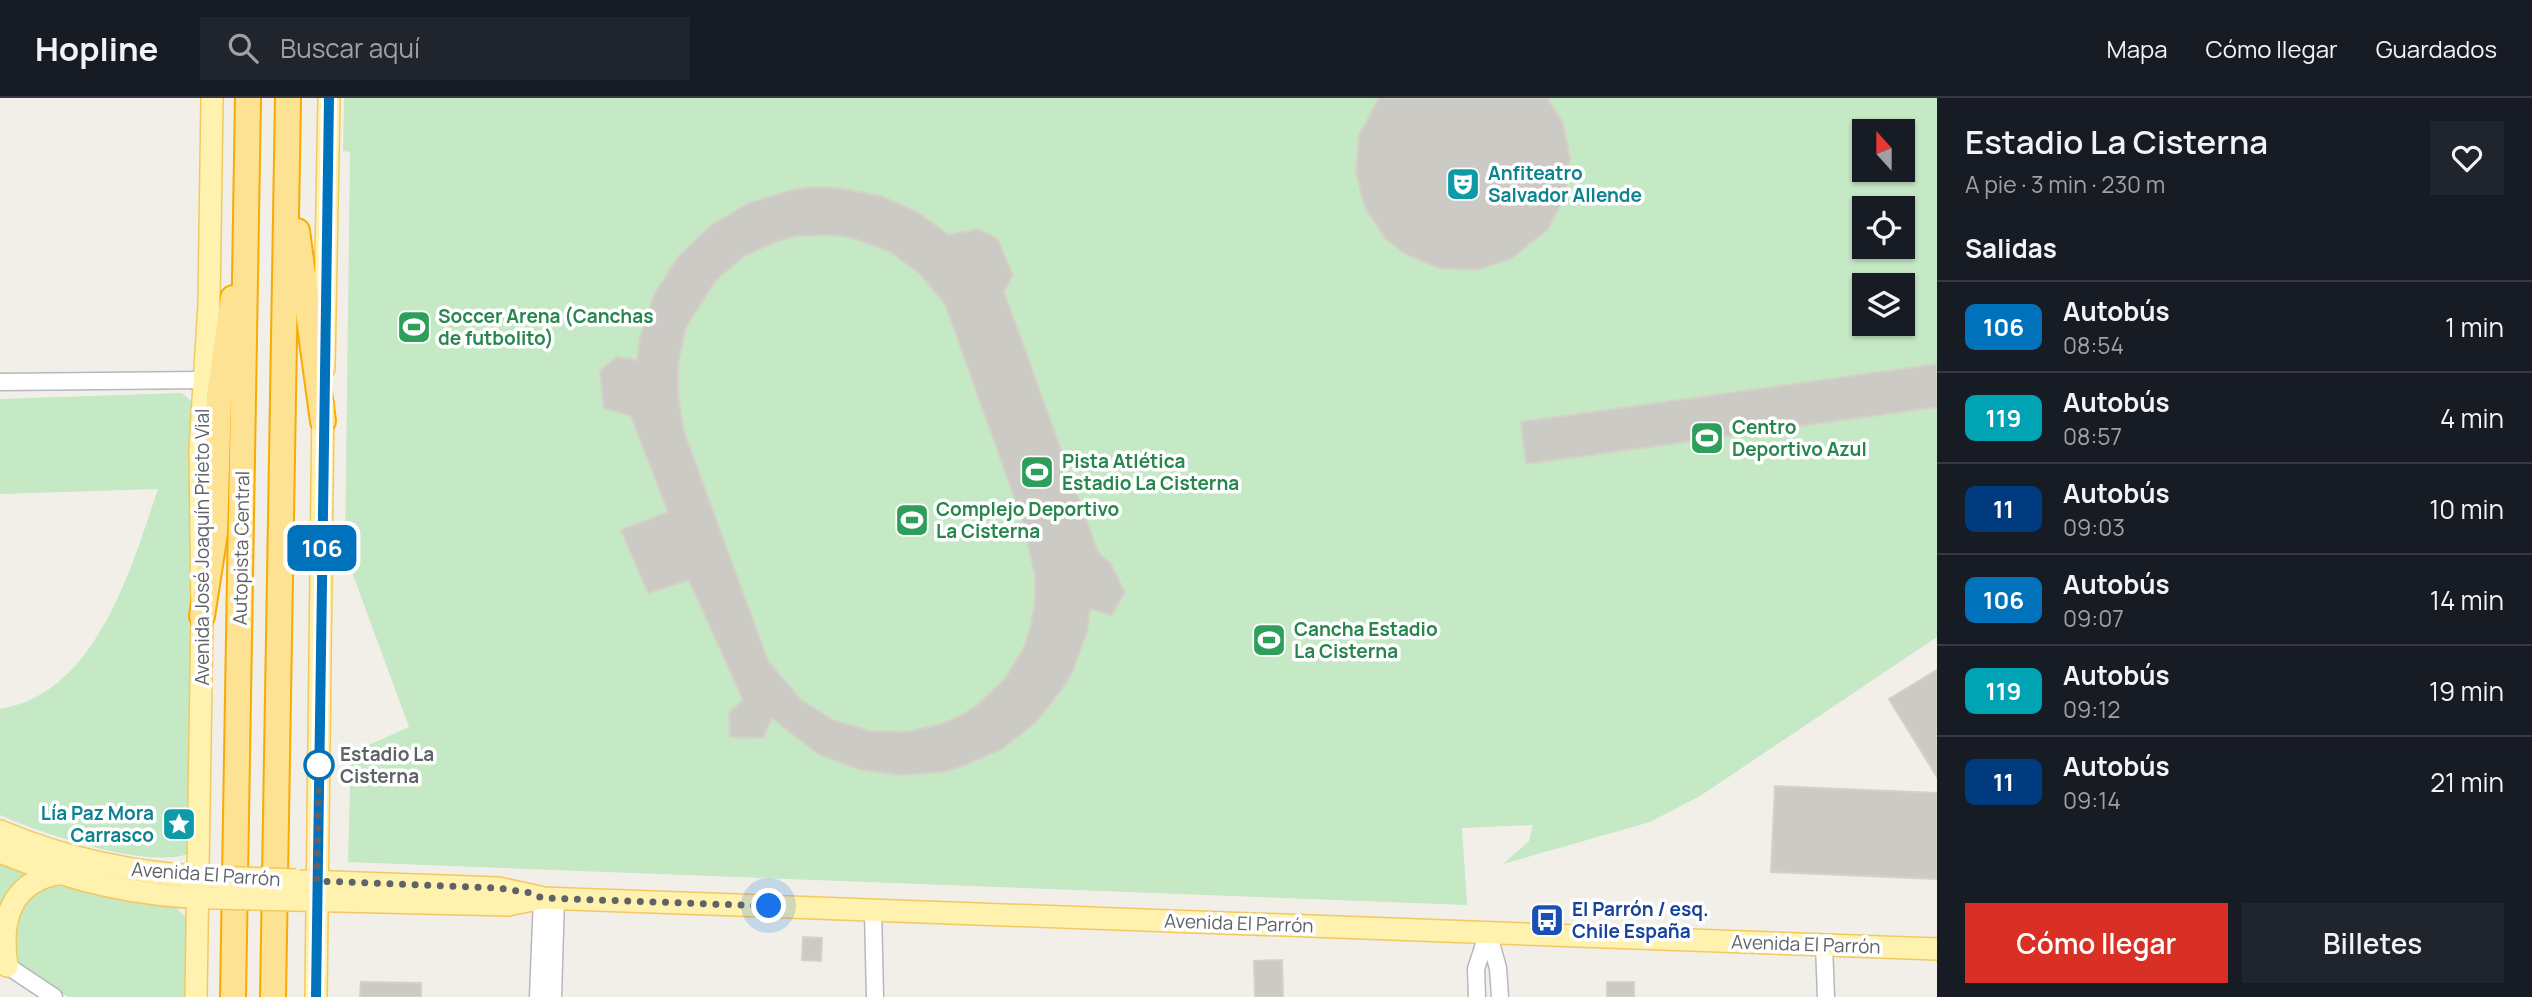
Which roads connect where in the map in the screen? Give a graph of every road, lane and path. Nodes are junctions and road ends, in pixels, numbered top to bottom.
1 (212, 98) edge
2 (248, 98) edge
3 (288, 98) edge
4 (329, 98) edge
5 (286, 154) junction
6 (246, 232) junction
7 (204, 380) junction
8 (0, 382) edge
9 (323, 421) junction
10 (202, 616) junction
11 (0, 831) edge
12 (0, 852) edge
13 (58, 874) junction
14 (206, 887) junction
15 (306, 891) junction
16 (549, 898) junction
17 (873, 910) junction
18 (1488, 932) junction
19 (1824, 945) junction
20 (1937, 949) edge
21 (4, 963) edge
22 (54, 997) edge
23 (196, 997) edge
24 (233, 997) edge
25 (273, 997) edge
26 (316, 997) edge
27 (538, 997) edge
28 (553, 997) edge
29 (876, 997) edge
30 (1477, 997) edge
31 (1500, 997) edge
32 (1826, 997) edge

1 - 7 main road, Avenida José Joaquín Prieto Vial
2 - 6 highway, Autopista Central
3 - 5 highway, Autopista Central
4 - 9 main road
5 - 9 highway
5 - 25 highway, Autopista Central
6 - 10 highway
6 - 24 highway, Autopista Central
7 - 8 street
7 - 10 main road, Avenida José Joaquín Prieto Vial
9 - 15 main road
10 - 14 main road, Avenida José Joaquín Prieto Vial
11 - 14 main road, Avenida El Parrón
12 - 13 main road, Avenida El Parrón
13 - 14 main road, Avenida El Parrón
13 - 21 main road
14 - 15 main road, Avenida El Parrón, bridge
14 - 23 main road, Avenida José Joaquín Prieto Vial
15 - 16 main road, Avenida El Parrón
15 - 26 main road
16 - 17 main road, Avenida El Parrón
16 - 27 street
16 - 28 street
17 - 18 main road, Avenida El Parrón
17 - 29 street
18 - 19 main road, Avenida El Parrón
18 - 30 street
18 - 31 street
19 - 20 main road, Avenida El Parrón
19 - 32 street
21 - 22 street

